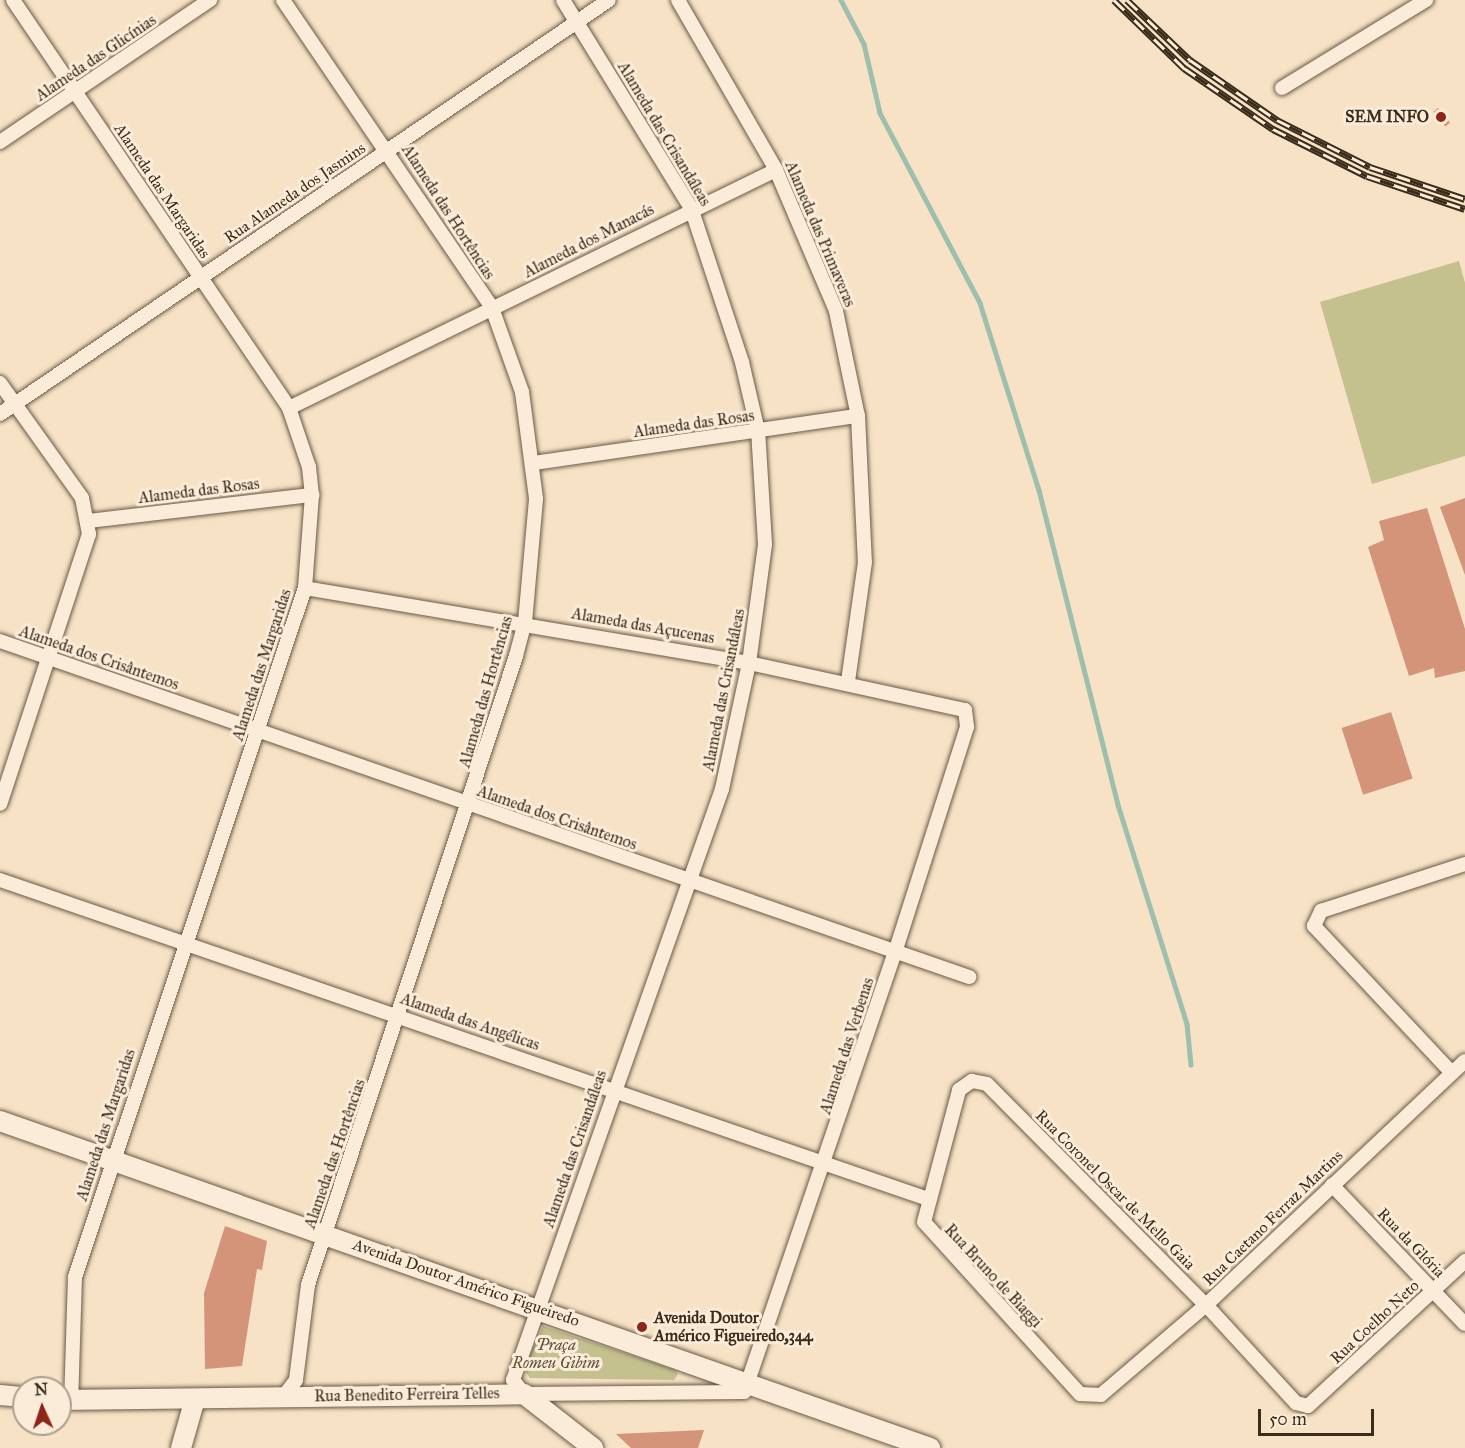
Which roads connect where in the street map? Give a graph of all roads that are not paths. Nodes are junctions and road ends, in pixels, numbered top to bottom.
1 (13, 0) edge
2 (210, 0) edge
3 (283, 0) edge
4 (563, 0) edge
5 (609, 0) edge
6 (678, 0) edge
7 (1426, 0) edge
8 (577, 21) junction
9 (1282, 88) dead end
10 (75, 93) junction
11 (0, 142) edge
12 (388, 150) junction
13 (776, 170) junction
14 (691, 208) junction
15 (201, 276) junction
16 (492, 308) junction
17 (0, 383) edge
18 (14, 404) junction
19 (289, 408) junction
20 (0, 414) edge
21 (858, 416) junction
22 (758, 431) junction
23 (534, 463) junction
24 (312, 495) junction
25 (89, 520) junction
26 (305, 588) junction
27 (525, 622) junction
28 (0, 641) edge
29 (52, 658) junction
30 (749, 663) junction
31 (848, 682) junction
32 (968, 716) joint
33 (258, 732) junction
34 (0, 804) edge
35 (469, 805) junction
36 (1464, 866) edge
37 (0, 880) edge
38 (688, 881) junction
39 (186, 942) junction
40 (895, 952) junction
41 (969, 977) dead end
42 (400, 1015) junction
43 (1465, 1061) edge
44 (1452, 1073) junction
45 (972, 1081) joint
46 (612, 1090) junction
47 (0, 1121) edge
48 (111, 1157) junction
49 (825, 1164) junction
50 (1332, 1185) junction
51 (928, 1199) junction
52 (325, 1233) junction
53 (1465, 1261) edge
54 (1433, 1290) junction
55 (1206, 1305) junction
56 (537, 1307) junction
57 (1465, 1324) edge
58 (68, 1376) edge
59 (750, 1384) junction
60 (524, 1394) junction
61 (1101, 1395) joint
62 (284, 1396) junction
63 (195, 1399) junction
64 (72, 1400) edge
65 (1308, 1406) joint
66 (181, 1448) edge
67 (592, 1448) edge
68 (930, 1448) edge

1 - 10 street, Alameda das Margaridas
2 - 10 street, Alameda das Glicínias
3 - 12 street, Alameda das Hortências
4 - 8 street, Alameda das Crisandáleas
5 - 8 street, Rua Alameda dos Jasmins
6 - 13 street, Alameda das Primaveras
7 - 9 street
8 - 12 street, Rua Alameda dos Jasmins
8 - 14 street, Alameda das Crisandáleas
10 - 11 street, Alameda das Glicínias
10 - 15 street, Alameda das Margaridas
12 - 15 street, Rua Alameda dos Jasmins
12 - 16 street, Alameda das Hortências
13 - 14 street, Alameda dos Manacás
13 - 21 street, Alameda das Primaveras
14 - 16 street, Alameda dos Manacás
14 - 22 street, Alameda das Crisandáleas
15 - 18 street, Rua Alameda dos Jasmins
15 - 19 street, Alameda das Margaridas
16 - 19 street, Alameda dos Manacás
16 - 23 street, Alameda das Hortências
17 - 18 street
18 - 20 street, Rua Alameda dos Jasmins
18 - 25 street
19 - 24 street, Alameda das Margaridas
21 - 22 street, Alameda das Rosas
21 - 31 street, Alameda das Primaveras
22 - 23 street, Alameda das Rosas
22 - 30 street, Alameda das Crisandáleas
23 - 27 street, Alameda das Hortências
24 - 25 street, Alameda das Rosas
24 - 26 street, Alameda das Margaridas
25 - 29 street
26 - 27 street, Alameda das Açucenas
26 - 33 street, Alameda das Margaridas
27 - 30 street, Alameda das Açucenas
27 - 35 street, Alameda das Hortências
28 - 29 street, Alameda dos Crisântemos
29 - 33 street, Alameda dos Crisântemos
29 - 34 street
30 - 31 street, Alameda das Açucenas
30 - 38 street, Alameda das Crisandáleas
31 - 32 street, Alameda das Açucenas
32 - 40 street, Alameda das Verbenas
33 - 35 street, Alameda dos Crisântemos
33 - 39 street, Alameda das Margaridas
35 - 38 street, Alameda dos Crisântemos
35 - 42 street, Alameda das Hortências
36 - 44 street
37 - 39 street, Alameda das Angélicas
38 - 40 street, Alameda dos Crisântemos
38 - 46 street, Alameda das Crisandáleas
39 - 42 street, Alameda das Angélicas
39 - 48 street, Alameda das Margaridas
40 - 41 street, Alameda dos Crisântemos
40 - 49 street, Alameda das Verbenas
42 - 46 street, Alameda das Angélicas
42 - 52 street, Alameda das Hortências
43 - 44 street, Rua Caetano Ferraz Martins
44 - 50 street, Rua Caetano Ferraz Martins
45 - 51 street, Rua Bruno de Biaggi
45 - 55 street, Rua Coronel Oscar de Mello Gaia
46 - 49 street, Alameda das Angélicas
46 - 56 street, Alameda das Crisandáleas
47 - 48 main road, Avenida Doutor Américo Figueiredo
48 - 52 main road, Avenida Doutor Américo Figueiredo
48 - 58 street, Alameda das Margaridas
49 - 51 street, Alameda das Angélicas
49 - 59 street, Alameda das Verbenas
50 - 54 street, Rua da Glória
50 - 55 street, Rua Caetano Ferraz Martins
51 - 61 street, Rua Bruno de Biaggi
52 - 56 main road, Avenida Doutor Américo Figueiredo
52 - 62 street, Alameda das Hortências
53 - 54 street, Rua Coelho Neto
54 - 57 street, Rua da Glória
54 - 65 street, Rua Coelho Neto
55 - 61 street, Rua Caetano Ferraz Martins
55 - 65 street, Rua Coronel Oscar de Mello Gaia
56 - 59 main road, Avenida Doutor Américo Figueiredo
56 - 60 street, Alameda das Crisandáleas
59 - 60 street, Rua Benedito Ferreira Telles
59 - 68 main road, Avenida Doutor Américo Figueiredo
60 - 62 main road, Rua Benedito Ferreira Telles
60 - 67 main road
62 - 63 main road, Rua Benedito Ferreira Telles
63 - 64 main road, Rua Benedito Ferreira Telles
63 - 66 main road

